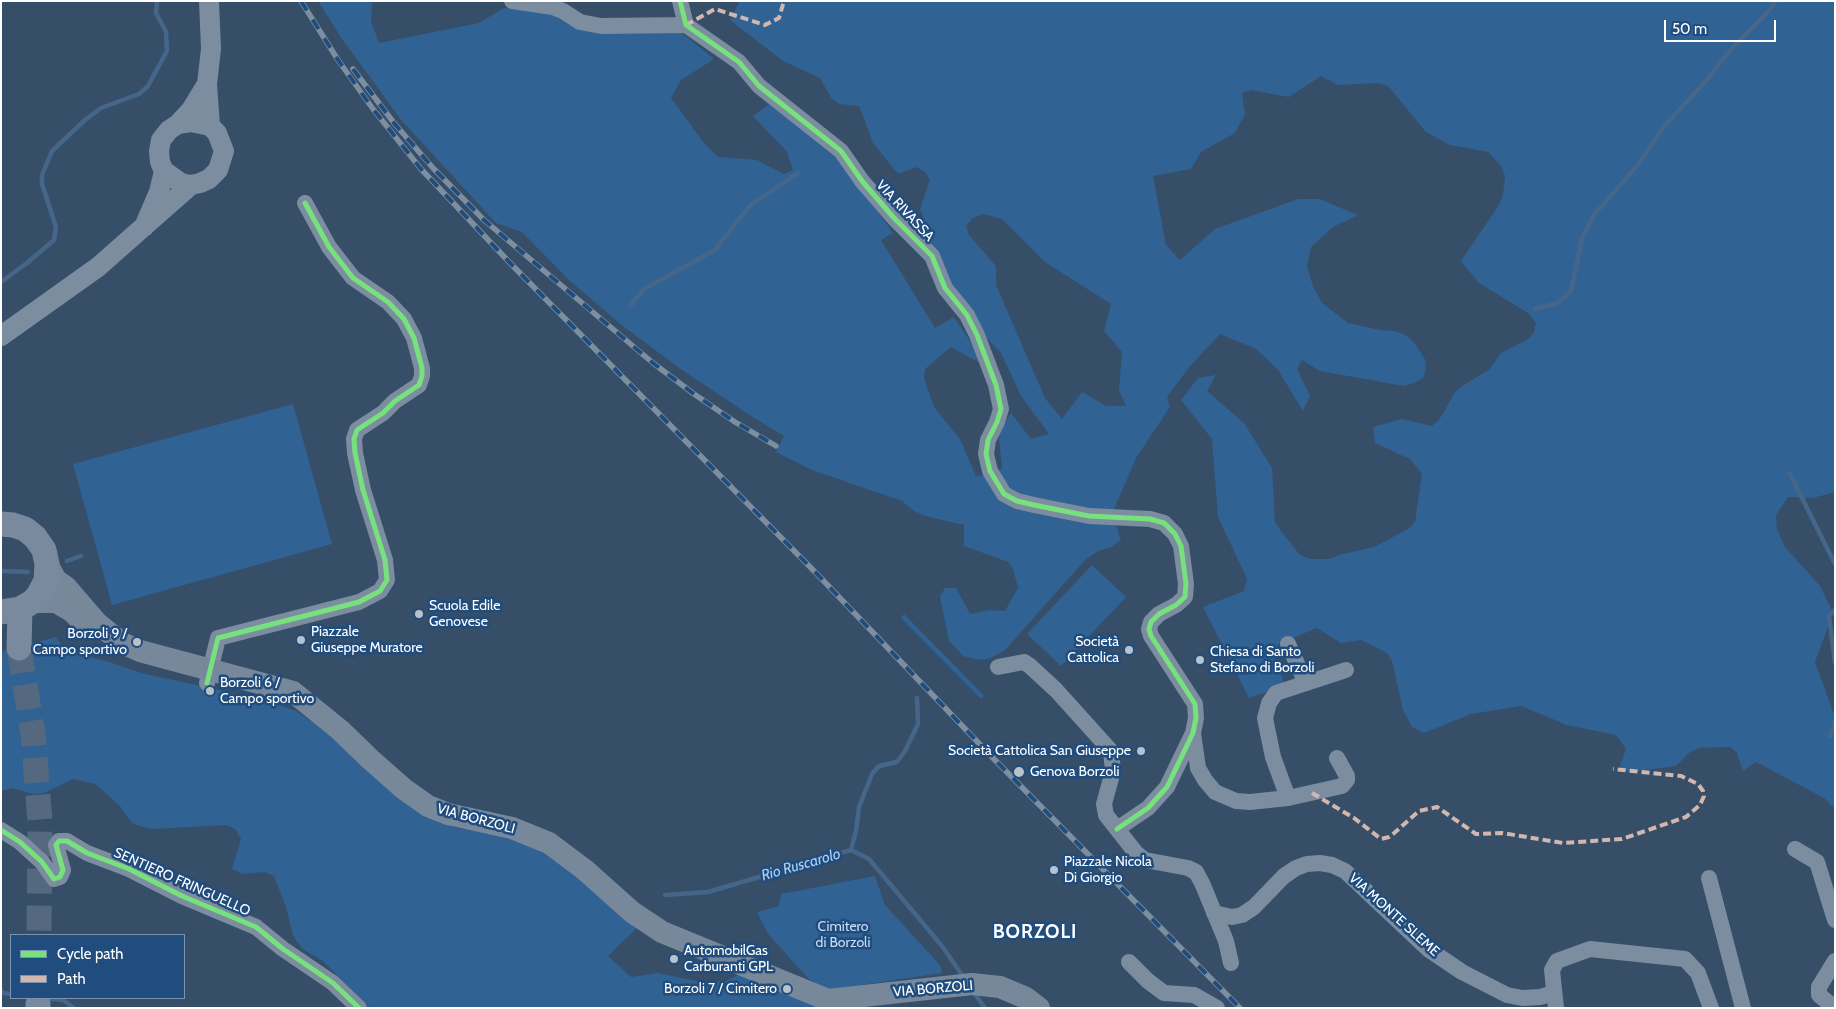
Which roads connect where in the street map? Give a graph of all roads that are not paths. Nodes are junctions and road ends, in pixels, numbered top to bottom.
1 (210, 1) edge
2 (512, 1) edge
3 (680, 1) edge
4 (686, 25) junction
5 (207, 84) junction
6 (178, 124) junction
7 (210, 126) junction
8 (164, 171) junction
9 (191, 185) junction
10 (305, 204) dead end
11 (144, 227) junction
12 (1, 336) edge
13 (5, 519) edge
14 (47, 564) junction
15 (13, 611) edge
16 (1288, 644) dead end
17 (998, 667) dead end
18 (1346, 670) dead end
19 (209, 676) junction
20 (1306, 684) junction
21 (1193, 733) junction
22 (1337, 758) dead end
23 (1288, 798) junction
24 (1116, 829) junction
25 (1, 830) edge
26 (1795, 848) dead end
27 (1709, 878) dead end
28 (1214, 912) junction
29 (1835, 920) edge
30 (1835, 961) edge
31 (1129, 962) dead end
32 (1231, 963) dead end
33 (1555, 1001) edge
34 (856, 1002) edge
35 (360, 1008) edge
36 (1039, 1008) edge
37 (1217, 1008) edge
38 (1710, 1008) edge
39 (1743, 1008) edge
40 (1835, 1008) edge

1 - 5 street
2 - 4 street
3 - 4 street
4 - 21 street, VIA RIVASSA
5 - 6 street
5 - 7 street
6 - 7 street
6 - 8 street
7 - 9 street
8 - 9 street
8 - 11 street
9 - 11 street
10 - 19 street
11 - 12 street
13 - 14 main road
14 - 15 main road
14 - 19 main road
15 - 19 main road
16 - 20 street
17 - 24 street
18 - 20 street
19 - 34 main road, VIA BORZOLI
20 - 23 street
21 - 23 street
21 - 24 street
22 - 23 street
24 - 28 street
25 - 35 street, SENTIERO FRINGUELLO
26 - 29 street
27 - 39 street
28 - 32 street
28 - 33 street, VIA MONTE SLEME
30 - 40 street
31 - 37 street
33 - 38 street
34 - 36 main road, VIA BORZOLI

